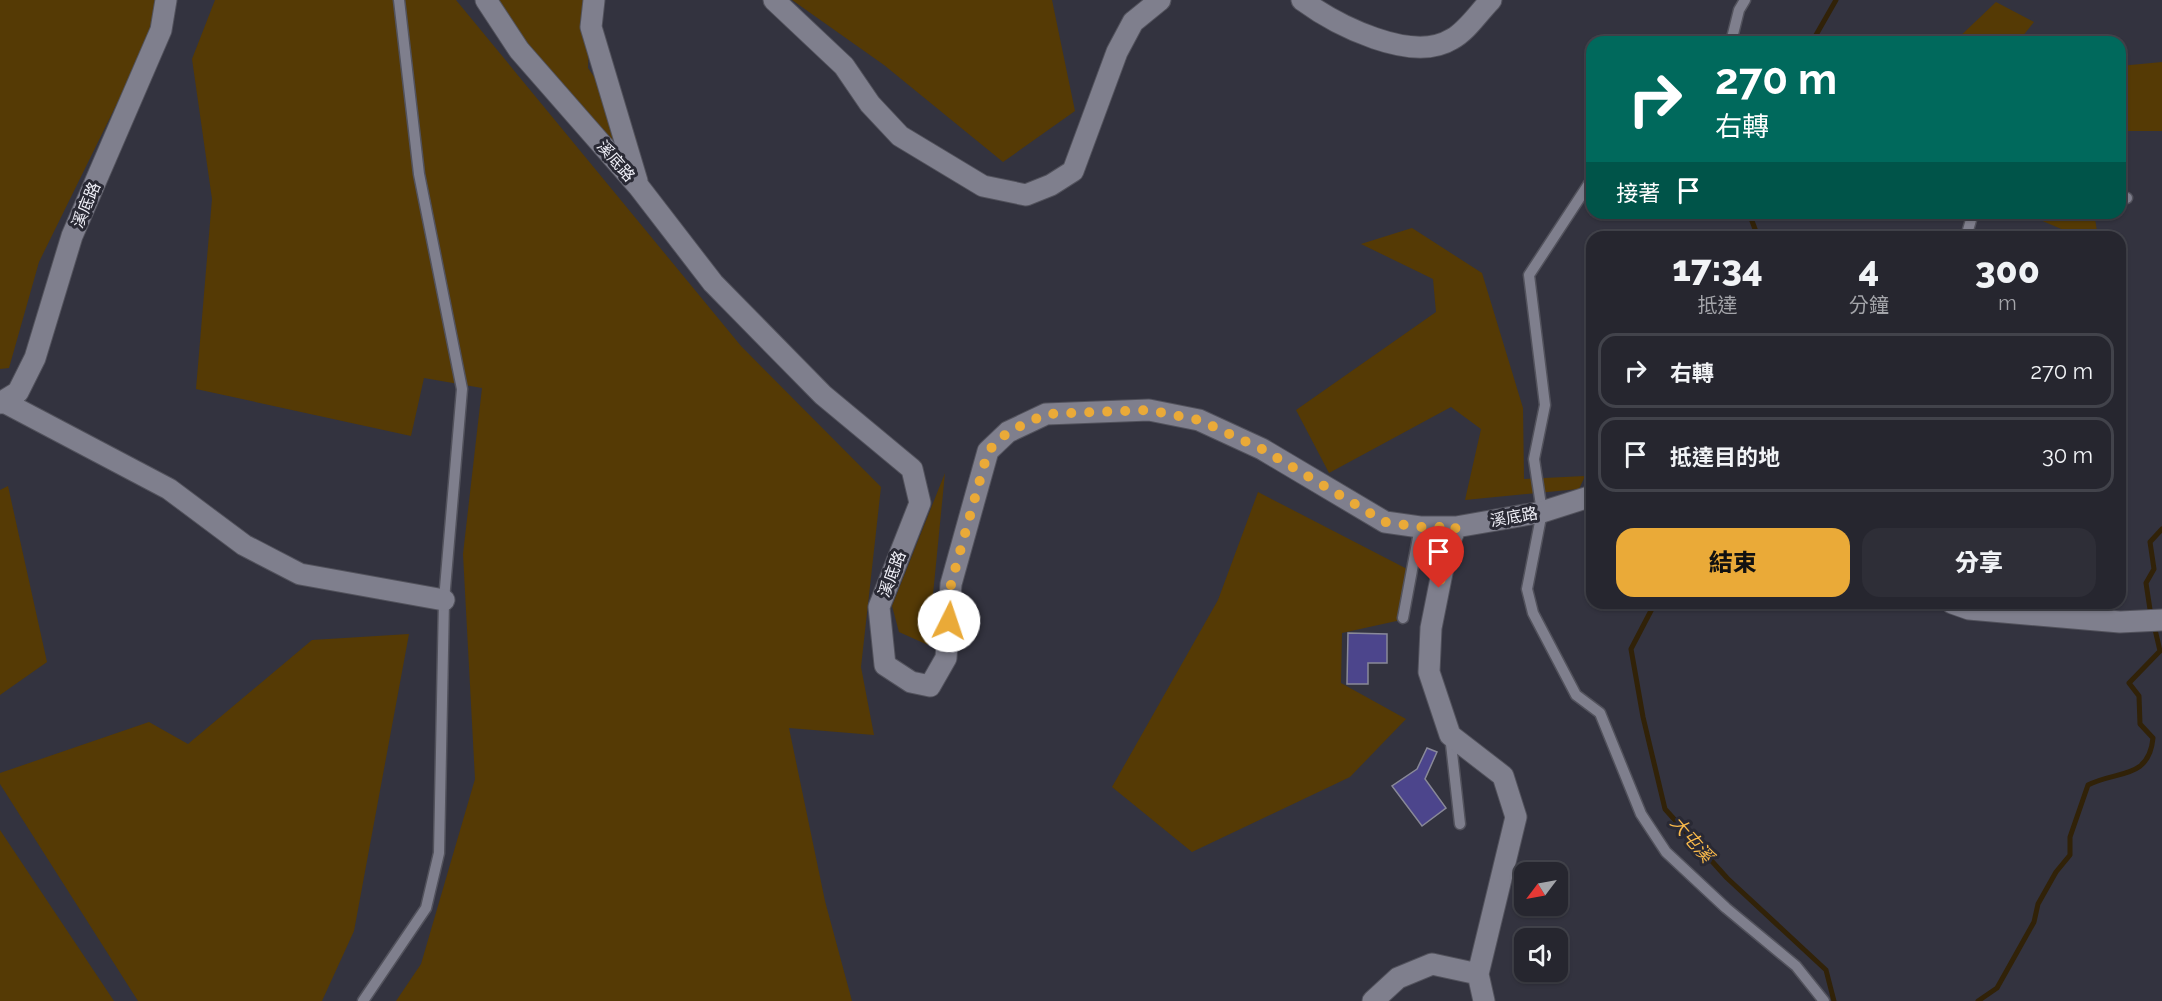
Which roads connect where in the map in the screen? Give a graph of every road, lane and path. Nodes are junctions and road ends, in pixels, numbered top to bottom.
1 (166, 0) edge
2 (399, 0) edge
3 (486, 0) edge
4 (594, 0) edge
5 (774, 0) edge
6 (1160, 0) edge
7 (1302, 0) edge
8 (1491, 0) edge
9 (1745, 0) edge
10 (1732, 36) edge
11 (639, 187) junction
12 (1586, 188) edge
13 (1, 402) edge
14 (1586, 498) edge
15 (1542, 512) junction
16 (1419, 527) junction
17 (1456, 527) junction
18 (444, 600) junction
19 (1969, 609) edge
20 (1403, 618) dead end
21 (2151, 620) edge
22 (1450, 735) junction
23 (1460, 825) dead end
24 (1478, 974) junction
25 (363, 1001) edge
26 (1373, 1001) edge
27 (1485, 1001) edge
28 (1824, 1001) edge

1 - 13 street, 溪底路
2 - 18 lane
3 - 11 street, 溪底路
4 - 11 street
5 - 6 street
7 - 8 street
9 - 10 lane
11 - 16 street, 溪底路
12 - 15 lane
13 - 18 street
14 - 15 street, 溪底路
15 - 17 street, 溪底路
15 - 28 lane
16 - 17 street, 溪底路
16 - 20 lane
17 - 22 street
18 - 25 lane
19 - 21 street
22 - 23 lane
22 - 24 street
24 - 26 street
24 - 27 street

